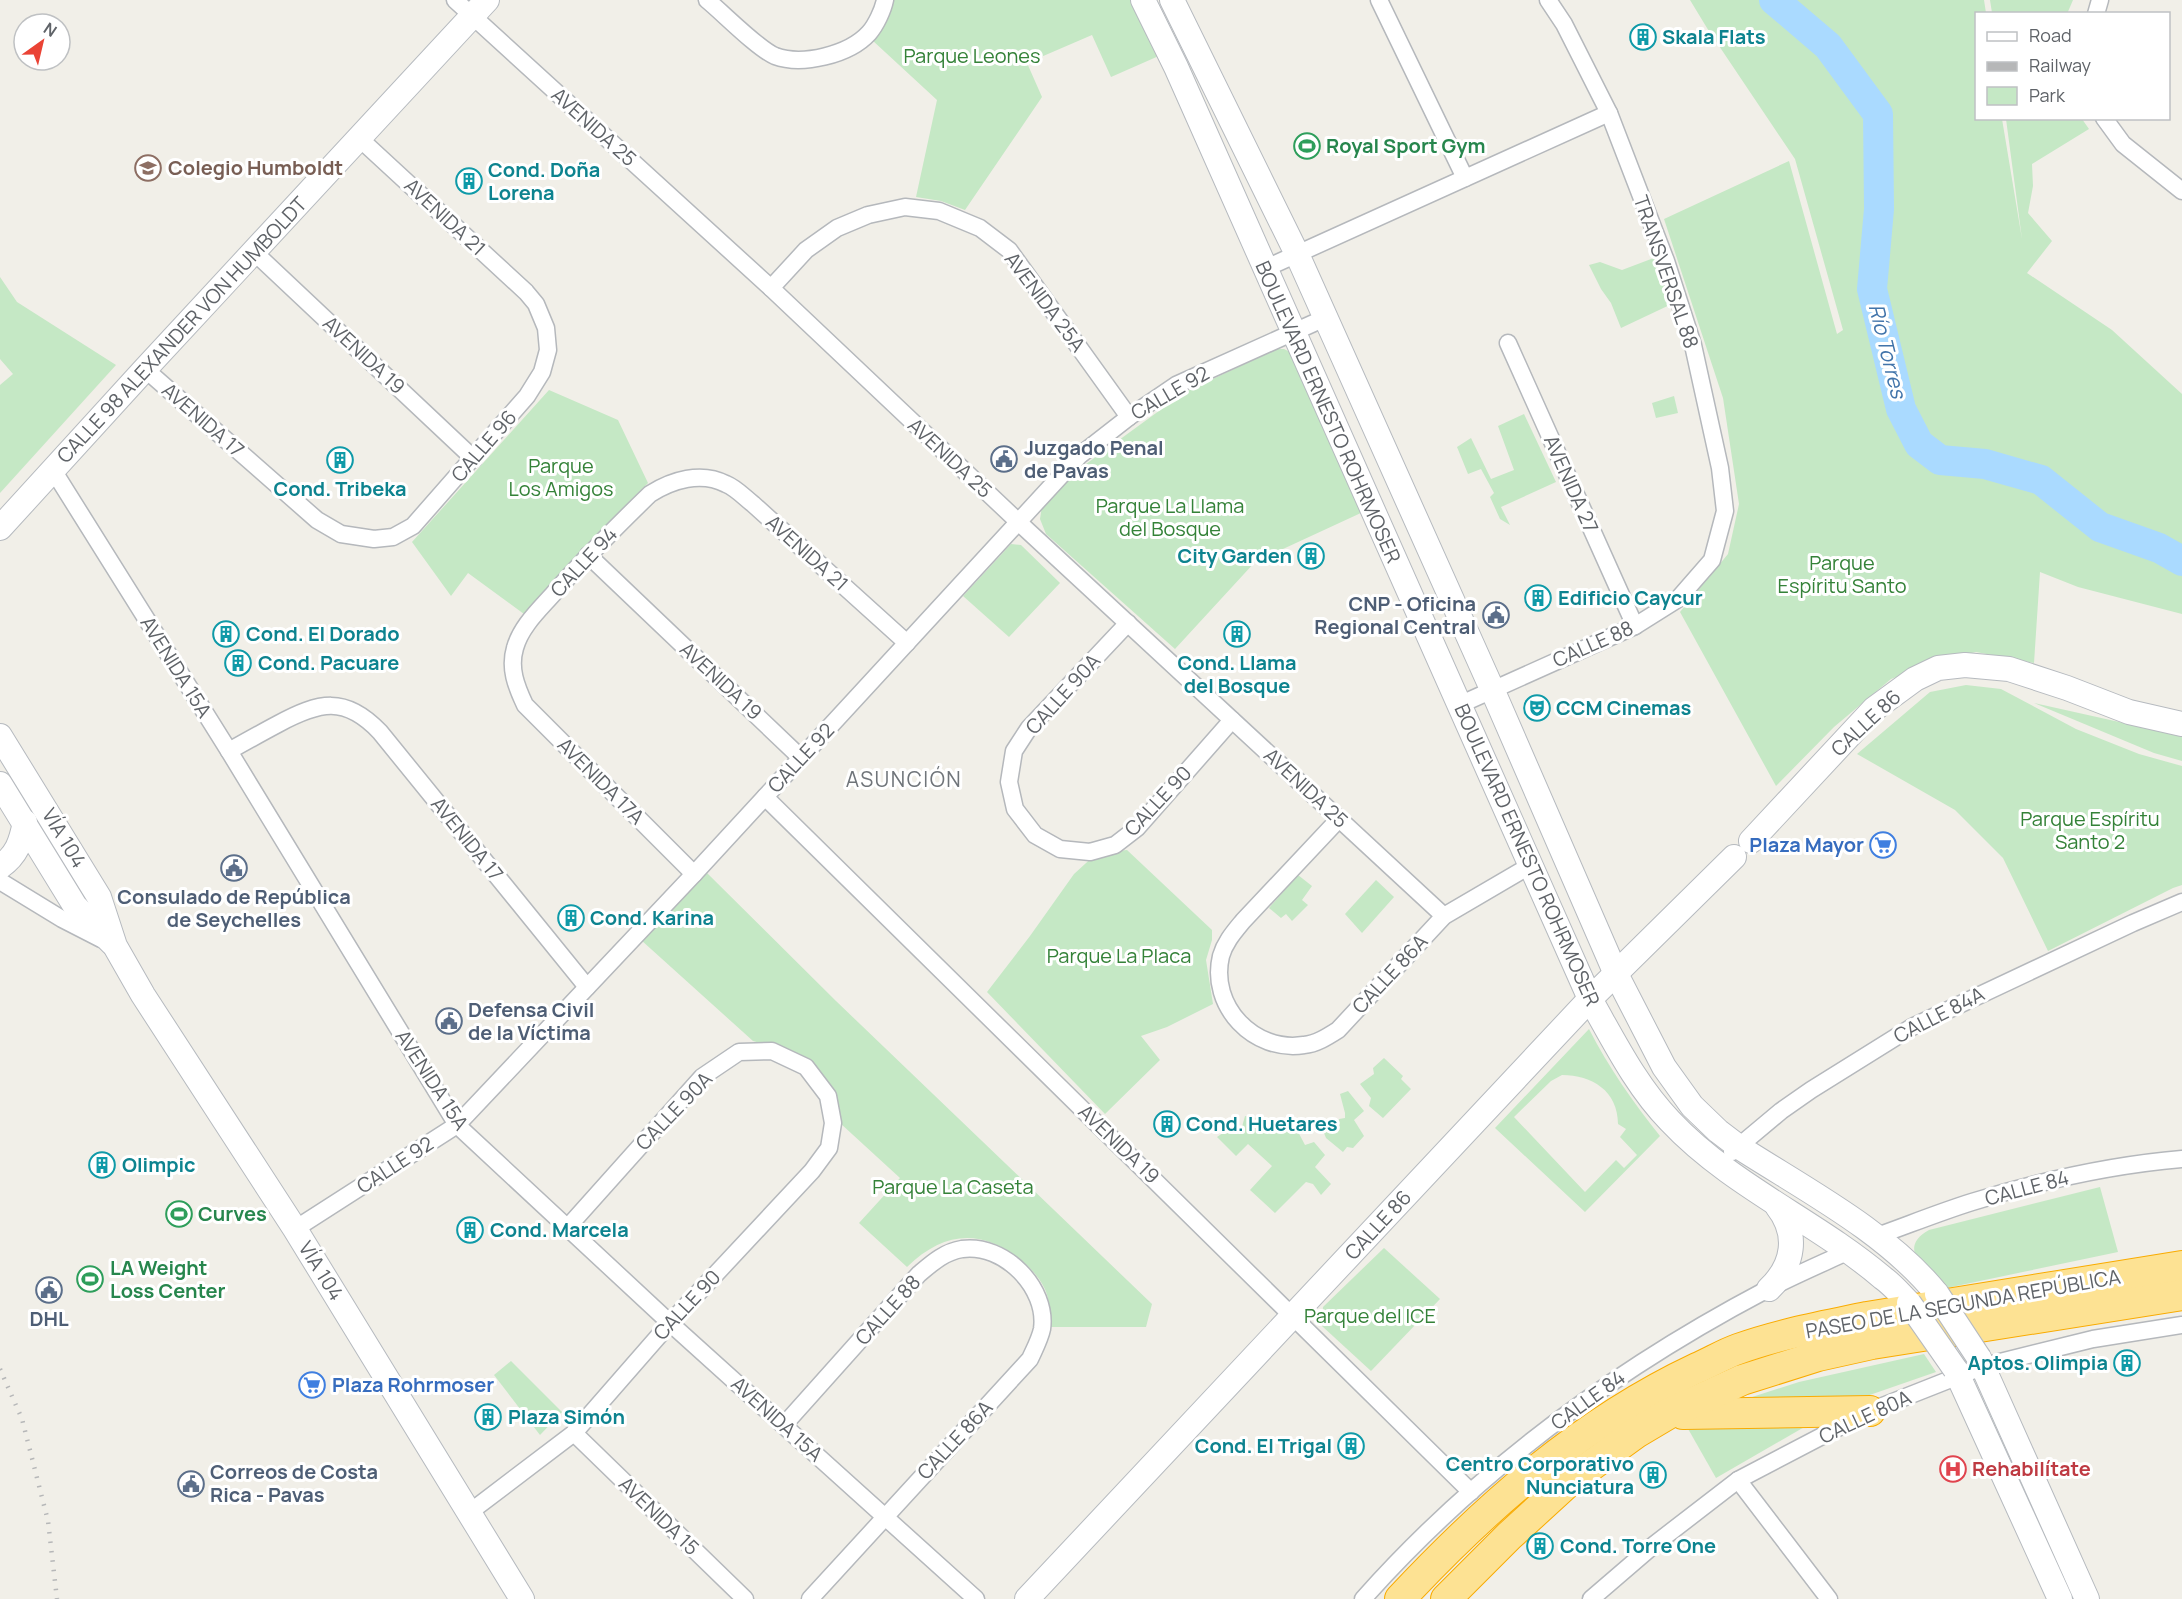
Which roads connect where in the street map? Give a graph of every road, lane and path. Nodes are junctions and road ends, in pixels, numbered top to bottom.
1 (707, 0) edge
2 (885, 0) edge
3 (1143, 0) edge
4 (1172, 0) edge
5 (1379, 0) edge
6 (1548, 0) edge
7 (472, 5) edge
8 (1609, 113) junction
9 (2105, 120) edge
10 (359, 138) junction
11 (1465, 178) junction
12 (2182, 191) edge
13 (254, 252) junction
14 (1297, 254) junction
15 (1264, 269) junction
16 (771, 288) junction
17 (1325, 318) junction
18 (546, 328) joint
19 (1292, 331) junction
20 (1508, 343) dead end
21 (144, 369) junction
22 (1129, 417) junction
23 (474, 459) junction
24 (53, 470) junction
25 (699, 478) joint
26 (1018, 522) junction
27 (0, 528) edge
28 (383, 538) joint
29 (588, 555) junction
30 (1712, 560) joint
31 (1128, 623) junction
32 (1635, 626) junction
33 (907, 643) junction
34 (514, 683) joint
35 (1492, 689) junction
36 (1459, 705) junction
37 (1232, 720) junction
38 (2182, 724) edge
39 (0, 736) edge
40 (229, 751) junction
41 (801, 758) junction
42 (0, 784) edge
43 (765, 797) junction
44 (1339, 819) junction
45 (25, 822) junction
46 (1035, 835) joint
47 (1751, 841) dead end
48 (1734, 857) dead end
49 (1531, 864) junction
50 (0, 867) edge
51 (694, 874) junction
52 (0, 881) edge
53 (2182, 902) edge
54 (1444, 916) junction
55 (1645, 944) junction
56 (1603, 945) junction
57 (115, 946) junction
58 (1616, 974) junction
59 (587, 987) junction
60 (1590, 999) junction
61 (806, 1067) joint
62 (457, 1125) junction
63 (1739, 1147) junction
64 (2182, 1159) edge
65 (1717, 1164) junction
66 (1776, 1204) junction
67 (567, 1228) junction
68 (295, 1229) junction
69 (1877, 1236) junction
70 (1849, 1251) junction
71 (1015, 1265) joint
72 (2182, 1266) edge
73 (1768, 1289) junction
74 (1935, 1293) junction
75 (2182, 1295) edge
76 (1293, 1315) junction
77 (670, 1323) junction
78 (2182, 1325) edge
79 (1981, 1362) junction
80 (1957, 1373) junction
81 (1870, 1411) junction
82 (1668, 1414) junction
83 (784, 1425) junction
84 (574, 1433) junction
85 (1738, 1480) junction
86 (1471, 1492) junction
87 (470, 1512) junction
88 (886, 1516) junction
89 (522, 1599) edge
90 (745, 1599) edge
91 (810, 1599) edge
92 (976, 1599) edge
93 (1027, 1599) edge
94 (1363, 1599) edge
95 (1400, 1599) edge
96 (1446, 1599) edge
97 (1591, 1599) edge
98 (1829, 1599) edge
99 (2060, 1599) edge
100 (2087, 1599) edge

1 - 2 street
3 - 15 main road, BOULEVARD ERNESTO ROHRMOSER
4 - 14 main road, BOULEVARD ERNESTO ROHRMOSER
5 - 11 street
6 - 8 street, TRANSVERSAL 88
7 - 10 main road, CALLE 98 ALEXANDER VON HUMBOLDT
7 - 16 street, AVENIDA 25
8 - 11 street
8 - 30 street, TRANSVERSAL 88
9 - 12 street
10 - 13 main road, CALLE 98 ALEXANDER VON HUMBOLDT
10 - 18 street, AVENIDA 21
11 - 14 street
13 - 21 main road, CALLE 98 ALEXANDER VON HUMBOLDT
13 - 23 street, AVENIDA 19
14 - 15 street
14 - 17 main road, BOULEVARD ERNESTO ROHRMOSER
15 - 19 main road, BOULEVARD ERNESTO ROHRMOSER
16 - 22 street, AVENIDA 25A
16 - 26 street, AVENIDA 25
17 - 19 street, CALLE 92
17 - 35 main road, BOULEVARD ERNESTO ROHRMOSER
18 - 23 street, CALLE 96
19 - 22 street, CALLE 92
19 - 36 main road, BOULEVARD ERNESTO ROHRMOSER
20 - 32 street, AVENIDA 27
21 - 24 main road, CALLE 98 ALEXANDER VON HUMBOLDT
21 - 28 street, AVENIDA 17
22 - 26 street, CALLE 92
23 - 28 street, CALLE 96
24 - 27 main road, CALLE 98 ALEXANDER VON HUMBOLDT
24 - 40 street, AVENIDA 15A
25 - 29 street, CALLE 94
25 - 33 street, AVENIDA 21
26 - 31 street, AVENIDA 25
26 - 33 street, CALLE 92
29 - 34 street, CALLE 94
29 - 41 street, AVENIDA 19
30 - 32 street, CALLE 88
31 - 37 street, AVENIDA 25
31 - 46 street, CALLE 90A
32 - 35 street, CALLE 88
33 - 41 street, CALLE 92
34 - 51 street, AVENIDA 17A
35 - 36 street, CALLE 88
35 - 56 main road, BOULEVARD ERNESTO ROHRMOSER
36 - 49 main road, BOULEVARD ERNESTO ROHRMOSER
37 - 44 street, AVENIDA 25
37 - 46 street, CALLE 90
38 - 47 main road, CALLE 86
39 - 57 main road, VÍA 104
40 - 59 street, AVENIDA 17
40 - 62 street, AVENIDA 15A
41 - 43 street, CALLE 92
42 - 45 main road, VÍA 104
43 - 51 street, CALLE 92
43 - 76 street, AVENIDA 19
44 - 54 street, AVENIDA 25
44 - 54 street, CALLE 86A
45 - 50 main road
45 - 57 main road, VÍA 104
48 - 55 main road, CALLE 86
49 - 54 street, CALLE 86A
49 - 60 main road, BOULEVARD ERNESTO ROHRMOSER
51 - 59 street, CALLE 92
52 - 57 street
53 - 63 street, CALLE 84A
55 - 56 main road
55 - 58 main road, CALLE 86
56 - 58 main road, BOULEVARD ERNESTO ROHRMOSER
57 - 68 main road, VÍA 104
58 - 60 main road, CALLE 86
58 - 63 main road, BOULEVARD ERNESTO ROHRMOSER
59 - 62 street, CALLE 92
60 - 65 main road, BOULEVARD ERNESTO ROHRMOSER
60 - 76 main road, CALLE 86
61 - 67 street, CALLE 90A
61 - 77 street, CALLE 90
62 - 67 street, AVENIDA 15A
62 - 68 street, CALLE 92
63 - 65 street, CALLE 84A
63 - 69 main road, BOULEVARD ERNESTO ROHRMOSER
64 - 69 street, CALLE 84
65 - 66 main road, BOULEVARD ERNESTO ROHRMOSER
66 - 70 main road, BOULEVARD ERNESTO ROHRMOSER
66 - 73 main road
67 - 77 street, AVENIDA 15A
68 - 87 main road, VÍA 104
69 - 74 main road, BOULEVARD ERNESTO ROHRMOSER
70 - 73 street, CALLE 84
70 - 74 main road
70 - 80 main road, BOULEVARD ERNESTO ROHRMOSER, bridge
71 - 83 street, CALLE 88
71 - 88 street, CALLE 86A
72 - 95 highway, PASEO DE LA SEGUNDA REPÚBLICA
73 - 86 street, CALLE 84
74 - 79 main road, BOULEVARD ERNESTO ROHRMOSER, bridge
75 - 82 highway, PASEO DE LA SEGUNDA REPÚBLICA
76 - 86 street, AVENIDA 19
76 - 93 main road, CALLE 86
77 - 83 street, AVENIDA 15A
77 - 84 street, CALLE 90
78 - 79 street, CALLE 80A
79 - 80 street, CALLE 80A
79 - 100 main road, BOULEVARD ERNESTO ROHRMOSER
80 - 81 street, CALLE 80A
80 - 99 main road, BOULEVARD ERNESTO ROHRMOSER
81 - 82 highway
81 - 85 street, CALLE 80A
82 - 96 highway, PASEO DE LA SEGUNDA REPÚBLICA
83 - 88 street, AVENIDA 15A
84 - 87 street, CALLE 90
84 - 90 street, AVENIDA 15
85 - 97 street, CALLE 80A
85 - 98 street
86 - 94 street, CALLE 84
87 - 89 main road, VÍA 104
88 - 91 street, CALLE 86A
88 - 92 street, AVENIDA 15A

